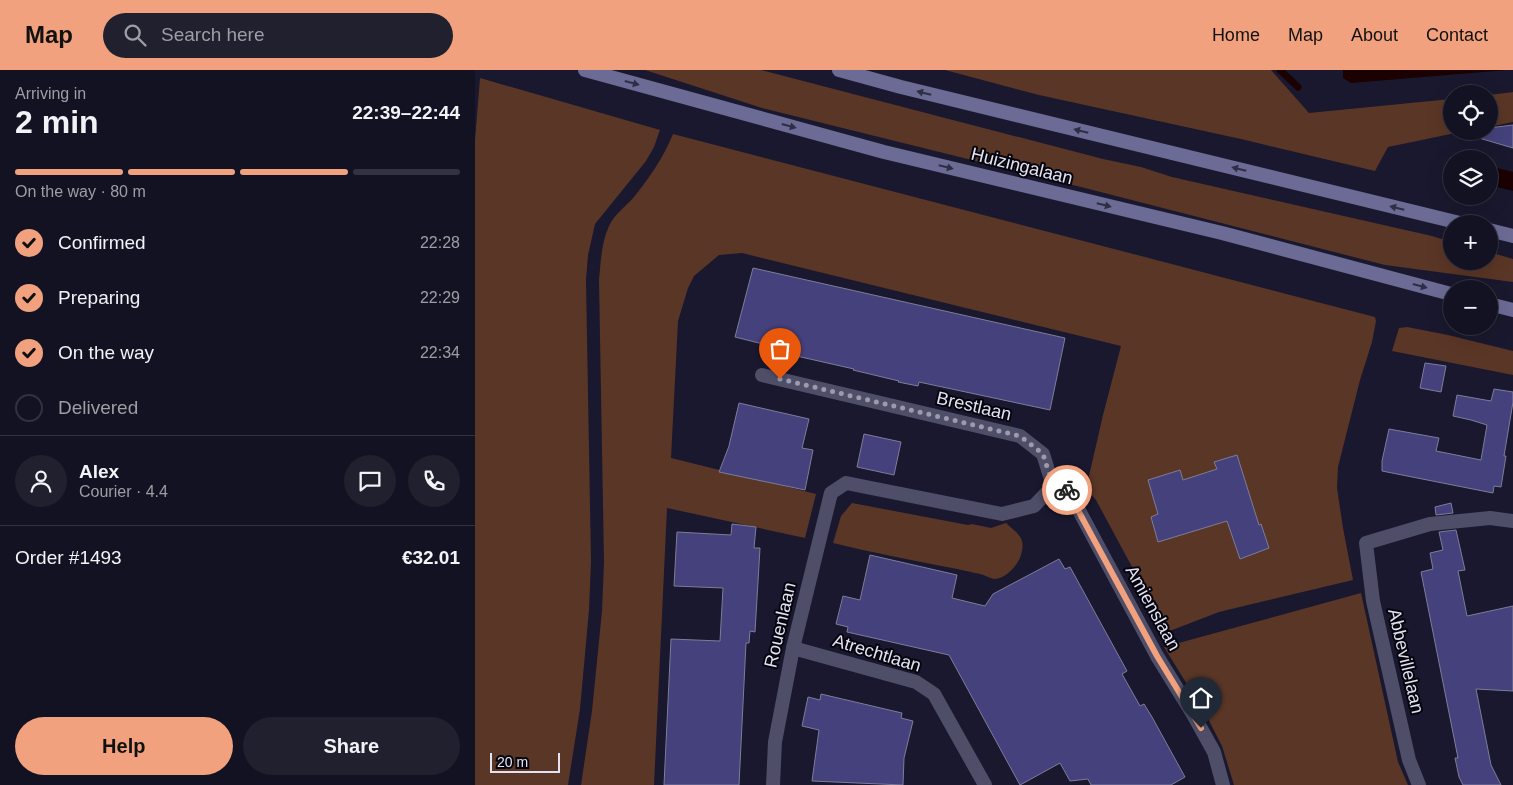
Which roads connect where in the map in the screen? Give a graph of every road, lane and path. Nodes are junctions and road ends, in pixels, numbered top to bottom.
1 (585, 70) edge
2 (839, 70) edge
3 (1443, 219) edge
4 (1498, 232) edge
5 (1513, 236) edge
6 (1443, 292) edge
7 (1498, 306) edge
8 (1513, 310) edge
9 (762, 374) dead end
10 (1053, 486) junction
11 (1513, 521) edge
12 (793, 648) junction
13 (773, 785) edge
14 (985, 785) edge
15 (1223, 785) edge
16 (1419, 785) edge

1 -> 6 main road, Huizingalaan
3 -> 2 main road
4 - 5 main road
7 - 8 main road
9 - 10 street, Brestlaan
10 - 12 street, Rouenlaan
10 - 15 street, Amienslaan
11 - 16 street, Abbevillelaan
12 - 13 street, Rouenlaan
12 - 14 street, Atrechtlaan

